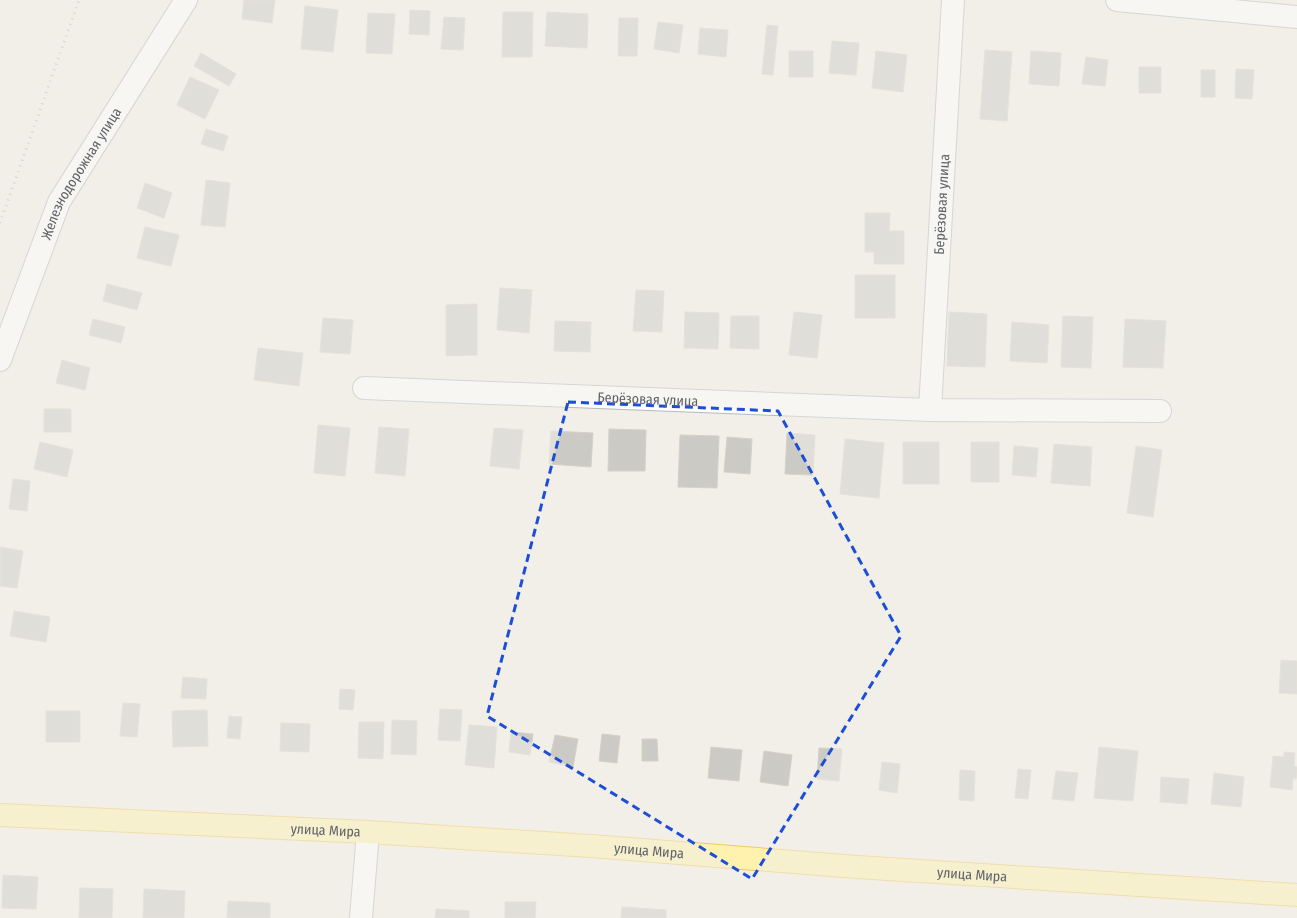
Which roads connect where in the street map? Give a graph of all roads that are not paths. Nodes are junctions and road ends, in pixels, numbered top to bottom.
1 (186, 0) edge
2 (953, 0) edge
3 (1117, 0) edge
4 (1297, 17) edge
5 (0, 360) edge
6 (364, 388) dead end
7 (930, 410) junction
8 (1160, 411) dead end
9 (0, 815) edge
10 (368, 832) junction
11 (1297, 895) edge
12 (361, 918) edge

1 - 5 street, Железнодорожная улица
2 - 7 street, Берёзовая улица
3 - 4 street
6 - 7 street, Берёзовая улица
7 - 8 street, Берёзовая улица
9 - 10 main road, улица Мира
10 - 11 main road, улица Мира
10 - 12 street

